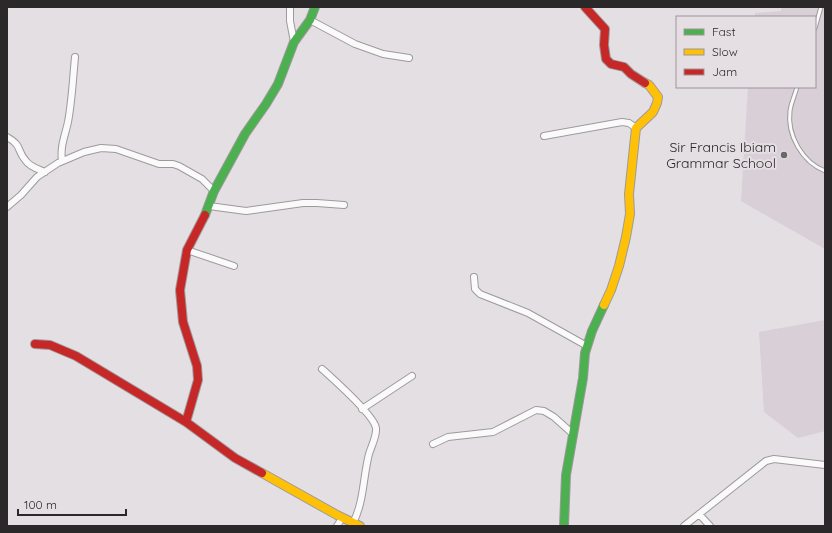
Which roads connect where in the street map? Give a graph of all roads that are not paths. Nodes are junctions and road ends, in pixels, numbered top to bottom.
1 (290, 7) edge
2 (315, 7) edge
3 (586, 7) edge
4 (821, 7) edge
5 (310, 20) junction
6 (816, 24) edge
7 (294, 42) junction
8 (75, 57) dead end
9 (409, 58) dead end
10 (797, 88) edge
11 (636, 128) junction
12 (7, 136) edge
13 (544, 136) dead end
14 (62, 161) junction
15 (825, 171) edge
16 (45, 172) junction
17 (214, 191) junction
18 (344, 205) dead end
19 (209, 206) junction
20 (7, 207) edge
21 (187, 250) junction
22 (234, 266) dead end
23 (474, 277) dead end
24 (35, 344) dead end
25 (587, 346) junction
26 (322, 369) dead end
27 (412, 376) dead end
28 (362, 409) junction
29 (186, 422) junction
30 (573, 434) junction
31 (433, 444) dead end
32 (825, 465) edge
33 (699, 514) junction
34 (342, 518) junction
35 (357, 524) edge
36 (337, 526) edge
37 (564, 526) edge
38 (684, 526) edge
39 (710, 526) edge

1 - 7 street
2 - 5 street
3 - 11 street
4 - 6 lane
5 - 7 street
5 - 9 street
7 - 17 street
8 - 14 street
10 - 15 lane
11 - 13 street
11 - 25 street
12 - 16 street
14 - 16 street
14 - 17 street
16 - 20 street
17 - 19 street
18 - 19 street
19 - 21 street
21 - 22 street
21 - 29 street
23 - 25 street
24 - 29 street
25 - 30 street
26 - 28 street
27 - 28 street
28 - 35 street
29 - 34 street
30 - 31 street
30 - 37 street
32 - 33 street
33 - 38 street
33 - 39 street
34 - 35 street
34 - 36 street

